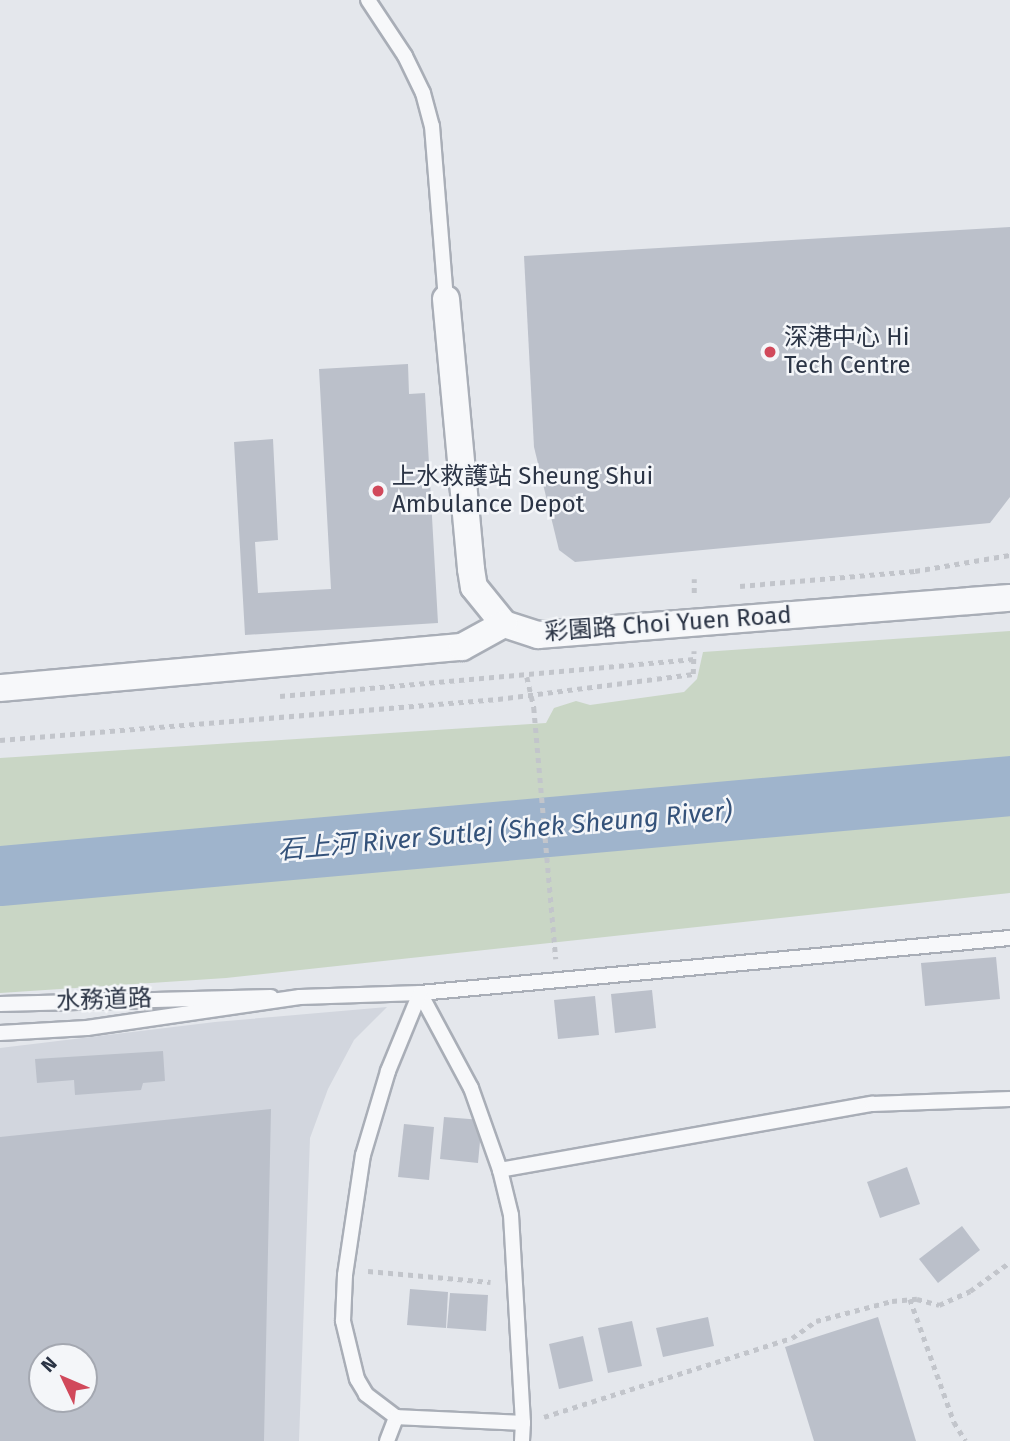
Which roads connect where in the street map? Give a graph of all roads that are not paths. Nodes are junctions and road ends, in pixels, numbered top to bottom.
1 (368, 0) edge
2 (446, 299) joint
3 (1010, 598) edge
4 (505, 624) junction
5 (0, 688) edge
6 (1010, 938) edge
7 (420, 993) junction
8 (300, 997) junction
9 (0, 1004) edge
10 (0, 1033) edge
11 (1010, 1100) edge
12 (500, 1170) junction
13 (396, 1417) junction
14 (523, 1423) junction
15 (387, 1441) edge
16 (522, 1441) edge

1 - 2 lane
2 - 4 street
3 - 4 street, 彩園路 Choi Yuen Road
4 - 5 street
6 - 7 lane
7 - 8 lane
7 - 12 lane
7 - 13 lane
8 - 9 lane, 水務道路
8 - 10 lane
11 - 12 lane
12 - 14 lane
13 - 14 lane
13 - 15 lane
14 - 16 lane

